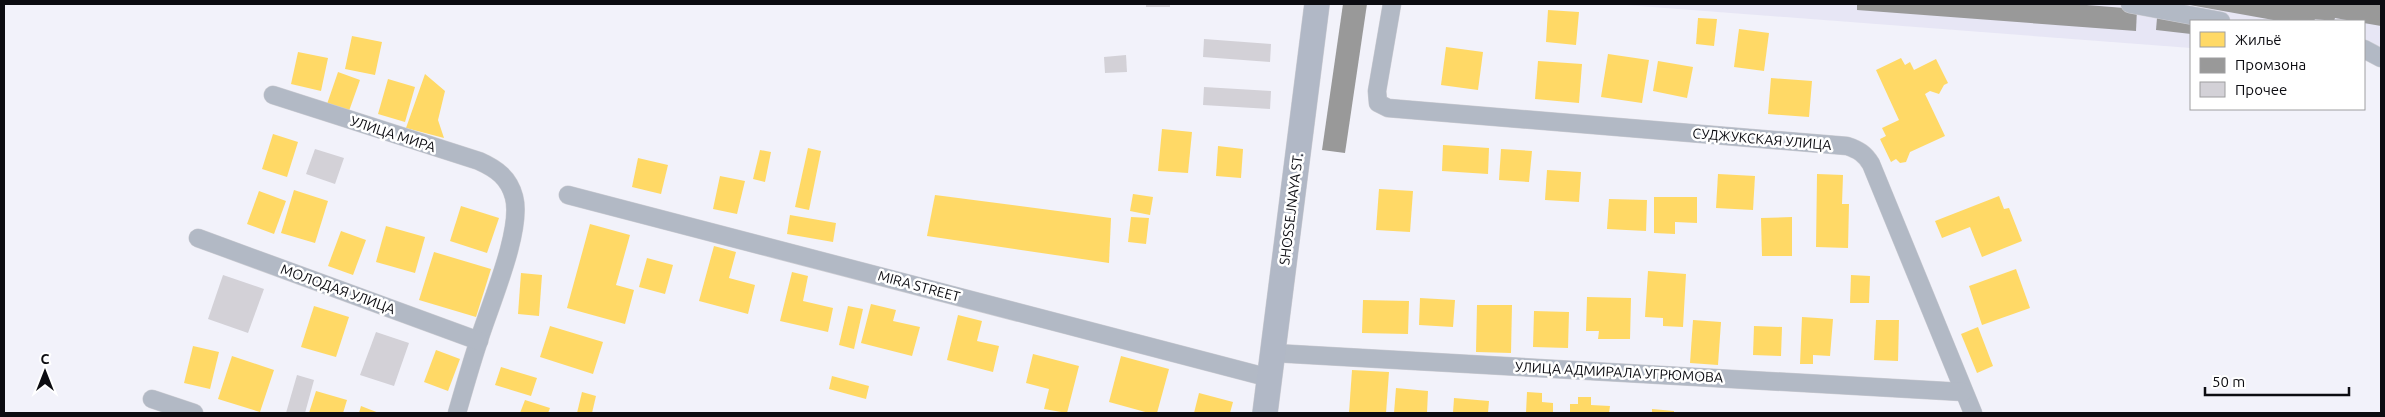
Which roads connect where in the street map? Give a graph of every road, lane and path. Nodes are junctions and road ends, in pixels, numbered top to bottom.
1 (1317, 4) edge
2 (1392, 4) edge
3 (2130, 4) edge
4 (2216, 20) edge
5 (2365, 50) edge
6 (2381, 58) edge
7 (273, 95) dead end
8 (568, 195) dead end
9 (198, 238) dead end
10 (479, 341) junction
11 (1274, 353) junction
12 (1270, 378) junction
13 (1963, 392) junction
14 (152, 399) dead end
15 (194, 413) edge
16 (457, 413) edge
17 (1265, 413) edge
18 (1973, 413) edge

1 - 11 street, SHOSSEJNAYA ST.
2 - 13 street, СУДЖУКСКАЯ УЛИЦА
3 - 4 street
5 - 6 street
7 - 10 street, УЛИЦА МИРА
8 - 12 street, MIRA STREET
9 - 10 street, МОЛОДАЯ УЛИЦА
10 - 16 street
11 - 12 street, SHOSSEJNAYA ST.
11 - 13 street, УЛИЦА АДМИРАЛА УГРЮМОВА
12 - 17 street, SHOSSEJNAYA ST.
13 - 18 street, СУДЖУКСКАЯ УЛИЦА
14 - 15 street

